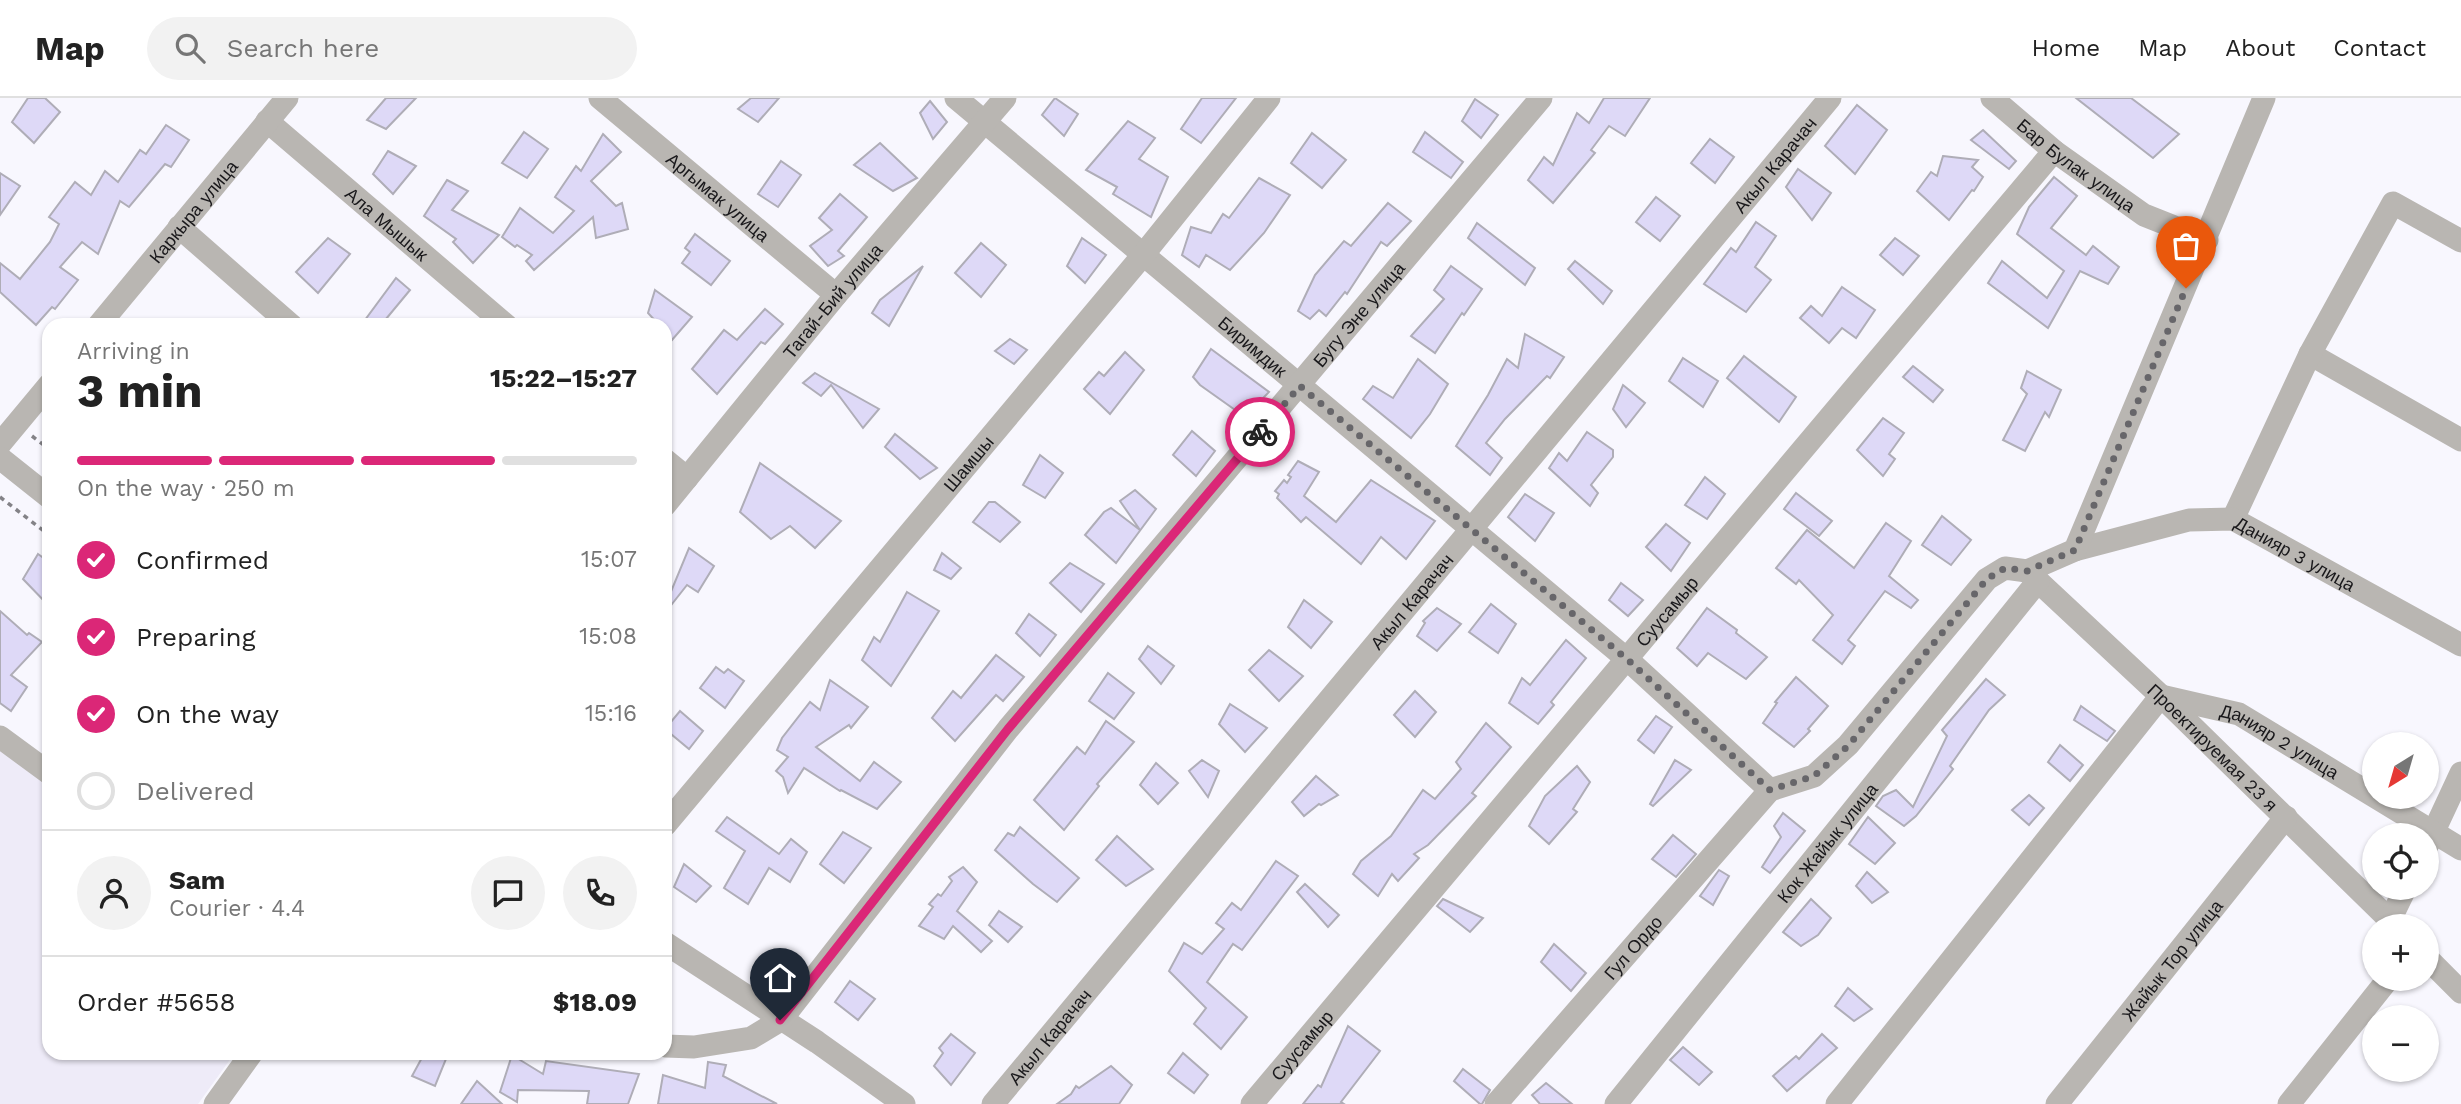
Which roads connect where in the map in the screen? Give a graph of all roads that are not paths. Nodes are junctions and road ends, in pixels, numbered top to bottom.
1 (287, 98) edge
2 (600, 98) edge
3 (956, 98) edge
4 (1005, 98) edge
5 (1269, 98) edge
6 (1541, 98) edge
7 (1830, 98) edge
8 (1992, 98) edge
9 (2264, 98) edge
10 (267, 121) junction
11 (984, 122) junction
12 (2054, 151) junction
13 (180, 227) junction
14 (2207, 240) junction
15 (2461, 241) edge
16 (1143, 255) junction
17 (836, 295) junction
18 (105, 318) edge
19 (283, 318) edge
20 (498, 318) edge
21 (2310, 354) junction
22 (1300, 386) junction
23 (42, 393) edge
24 (2461, 440) edge
25 (0, 444) edge
26 (0, 458) edge
27 (672, 466) edge
28 (687, 478) junction
29 (42, 491) edge
30 (672, 496) edge
31 (2233, 519) junction
32 (1472, 529) junction
33 (2075, 550) junction
34 (2033, 576) junction
35 (2461, 645) edge
36 (1628, 660) junction
37 (2161, 696) junction
38 (0, 737) edge
39 (42, 767) edge
40 (2461, 773) edge
41 (1770, 790) junction
42 (672, 817) edge
43 (2286, 817) junction
44 (2404, 823) edge
45 (2438, 823) edge
46 (2439, 843) edge
47 (2461, 849) edge
48 (2384, 914) edge
49 (672, 948) edge
50 (2439, 970) edge
51 (2379, 991) edge
52 (2461, 992) edge
53 (780, 1020) junction
54 (672, 1046) edge
55 (247, 1060) edge
56 (215, 1104) edge
57 (904, 1104) edge
58 (993, 1104) edge
59 (1252, 1104) edge
60 (1496, 1104) edge
61 (1616, 1104) edge
62 (1837, 1104) edge
63 (2057, 1104) edge
64 (2288, 1104) edge

1 - 10 street, Каркыра улица
2 - 17 street, Аргымак улица
3 - 11 street, Биримдик
4 - 11 street, Тагай-Бий улица
5 - 16 street, Шамшы
6 - 22 street, Бугу Эне улица
7 - 32 street, Акыл Карачач
8 - 12 street, Бар Булак улица
9 - 14 street
10 - 13 street, Каркыра улица
10 - 20 street, Ала Мышык
11 - 16 street, Биримдик
11 - 17 street, Тагай-Бий улица
12 - 14 street, Бар Булак улица
12 - 36 street, Суусамыр
13 - 18 street, Каркыра улица
13 - 19 street
14 - 33 street
15 - 21 street
16 - 22 street, Биримдик
16 - 42 street, Шамшы
17 - 28 street, Тагай-Бий улица
21 - 24 street
21 - 31 street
22 - 32 street, Биримдик
22 - 53 street, Бугу Эне улица
23 - 25 street
26 - 29 street
27 - 28 street
28 - 30 street, Тагай-Бий улица
31 - 33 street, Данияр 3 улица
31 - 35 street, Данияр 3 улица
32 - 36 street, Биримдик
32 - 58 street, Акыл Карачач
33 - 34 street, Данияр 3 улица
34 - 37 street, Проектируемая 23 я
34 - 41 street
34 - 61 street, Кок Жайык улица
36 - 41 street, Биримдик
36 - 59 street, Суусамыр
37 - 43 street, Проектируемая 23 я
37 - 44 street, Данияр 2 улица
37 - 62 street
38 - 39 street
40 - 45 street
41 - 60 street, Гул Ордо
43 - 48 street, Проектируемая 23 я
43 - 63 street, Жайык Тор улица
46 - 47 street, Данияр 2 улица
49 - 53 street
50 - 52 street
51 - 64 street
53 - 54 street
53 - 57 street
55 - 56 street

